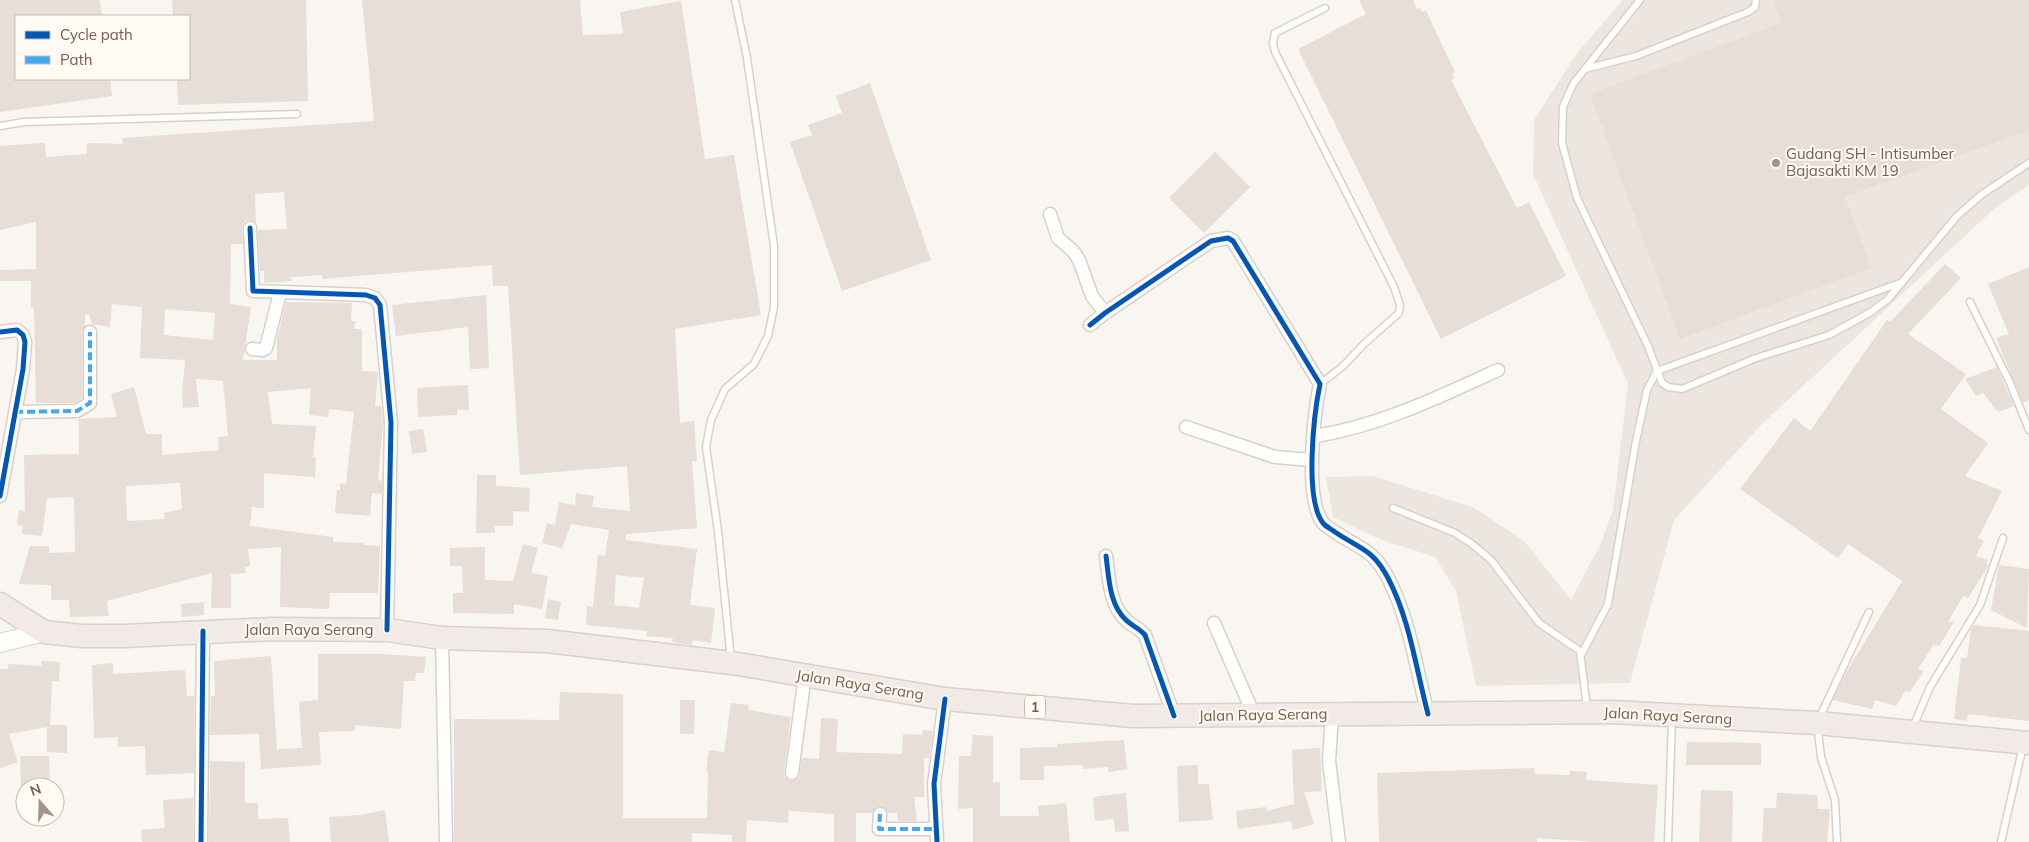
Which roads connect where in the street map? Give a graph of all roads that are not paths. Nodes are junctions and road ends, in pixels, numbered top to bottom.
1 (735, 0) edge
2 (1640, 0) edge
3 (1756, 0) edge
4 (1325, 8) dead end
5 (1585, 69) junction
6 (297, 114) dead end
7 (0, 126) edge
8 (2029, 163) edge
9 (1050, 214) dead end
10 (250, 228) dead end
11 (1901, 283) junction
12 (280, 293) junction
13 (1970, 302) dead end
14 (1105, 313) junction
15 (1090, 325) dead end
16 (0, 332) edge
17 (90, 332) dead end
18 (252, 349) dead end
19 (1498, 370) dead end
20 (1657, 371) junction
21 (1320, 384) junction
22 (15, 412) junction
23 (1186, 427) dead end
24 (2029, 430) edge
25 (1315, 436) junction
26 (1312, 460) junction
27 (0, 496) edge
28 (1394, 508) dead end
29 (2003, 538) dead end
30 (1106, 556) dead end
31 (0, 604) edge
32 (1869, 612) dead end
33 (1214, 622) dead end
34 (387, 630) junction
35 (202, 631) junction
36 (44, 632) junction
37 (442, 638) junction
38 (0, 643) edge
39 (1581, 655) junction
40 (732, 663) junction
41 (805, 676) junction
42 (945, 699) junction
43 (1588, 712) junction
44 (1428, 714) junction
45 (1254, 715) junction
46 (1332, 715) junction
47 (1174, 716) junction
48 (1672, 716) junction
49 (1817, 723) junction
50 (1910, 733) junction
51 (2026, 743) edge
52 (792, 773) dead end
53 (880, 814) dead end
54 (936, 828) junction
55 (201, 842) edge
56 (446, 842) edge
57 (937, 842) edge
58 (1339, 842) edge
59 (1668, 842) edge
60 (1837, 842) edge
61 (2001, 842) edge

1 - 40 lane
2 - 5 lane
3 - 5 lane
4 - 21 lane
5 - 20 lane
6 - 7 lane
8 - 11 lane
9 - 14 street
10 - 12 street
11 - 20 lane
11 - 20 lane
12 - 18 street
12 - 34 street
13 - 24 lane
14 - 15 street
14 - 21 street
16 - 22 street
17 - 22 street
19 - 25 street
20 - 39 lane
21 - 25 street
22 - 27 street
23 - 26 street
25 - 26 street
26 - 44 street
28 - 39 lane
29 - 50 lane
30 - 47 street
31 - 36 highway, Jalan Raya Serang / 1
32 - 49 lane
33 - 45 street
34 - 35 highway, Jalan Raya Serang / 1
34 - 37 highway, Jalan Raya Serang / 1
35 - 36 highway, Jalan Raya Serang / 1
35 - 55 street
36 - 38 street
37 - 40 highway, Jalan Raya Serang / 1
37 - 56 street
39 - 43 lane
40 - 41 highway, Jalan Raya Serang / 1
41 - 42 highway, Jalan Raya Serang / 1
41 - 52 street
42 - 47 highway, Jalan Raya Serang / 1
42 - 54 street
43 - 44 highway, Jalan Raya Serang / 1
43 - 48 highway, Jalan Raya Serang / 1
44 - 46 highway, Jalan Raya Serang / 1
45 - 46 highway, Jalan Raya Serang / 1
45 - 47 highway, Jalan Raya Serang / 1
46 - 58 street
48 - 49 highway, Jalan Raya Serang / 1
48 - 59 lane
49 - 50 highway, Jalan Raya Serang / 1
49 - 60 lane
50 - 51 highway, Jalan Raya Serang / 1
51 - 61 lane
53 - 54 street
54 - 57 street

